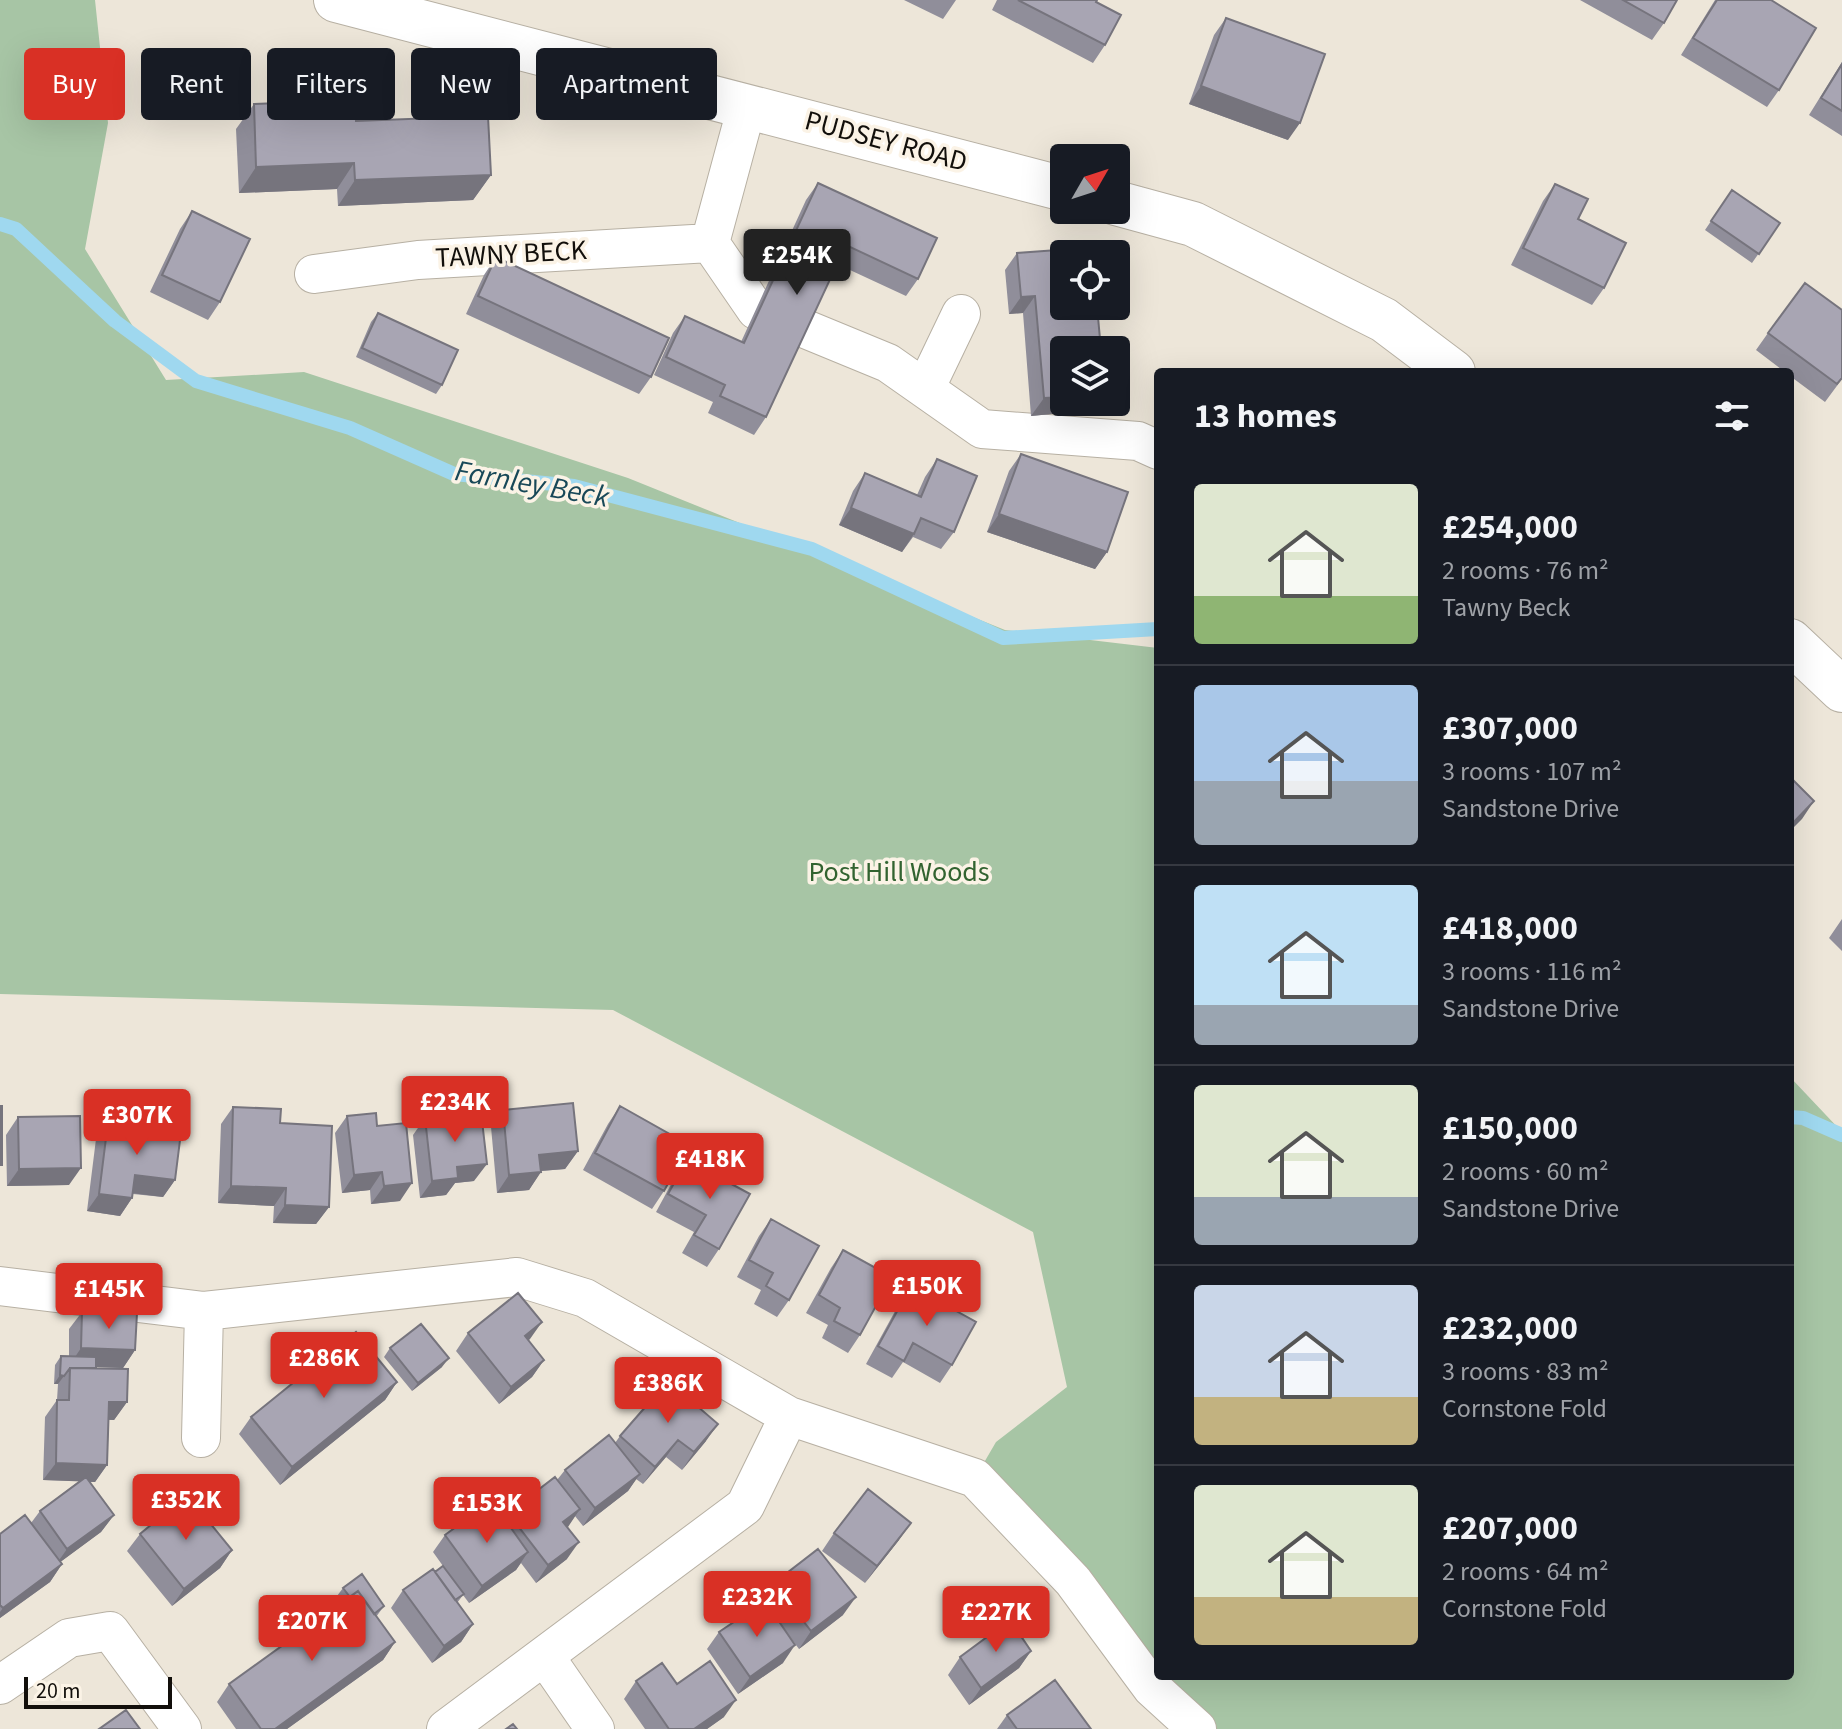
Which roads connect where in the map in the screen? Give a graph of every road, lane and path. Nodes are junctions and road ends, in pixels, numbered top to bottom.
1 (336, 0) edge
2 (747, 106) junction
3 (1050, 185) edge
4 (1130, 207) edge
5 (710, 243) junction
6 (314, 274) dead end
7 (756, 310) edge
8 (961, 314) dead end
9 (803, 328) edge
10 (1448, 368) edge
11 (925, 389) junction
12 (1154, 448) edge
13 (1794, 645) edge
14 (1842, 690) edge
15 (0, 1286) edge
16 (204, 1311) junction
17 (789, 1416) junction
18 (201, 1438) dead end
19 (546, 1658) junction
20 (0, 1685) edge
21 (182, 1729) edge
22 (446, 1729) edge
23 (595, 1729) edge
24 (1197, 1729) edge

1 - 2 main road, PUDSEY ROAD
2 - 3 main road, PUDSEY ROAD
2 - 5 street
4 - 10 main road
5 - 6 street, TAWNY BECK
5 - 7 street
8 - 11 street
9 - 11 street
11 - 12 street
13 - 14 main road
15 - 16 street
16 - 17 street
16 - 18 street
17 - 19 street
17 - 24 street
19 - 22 street
19 - 23 street
20 - 21 street

